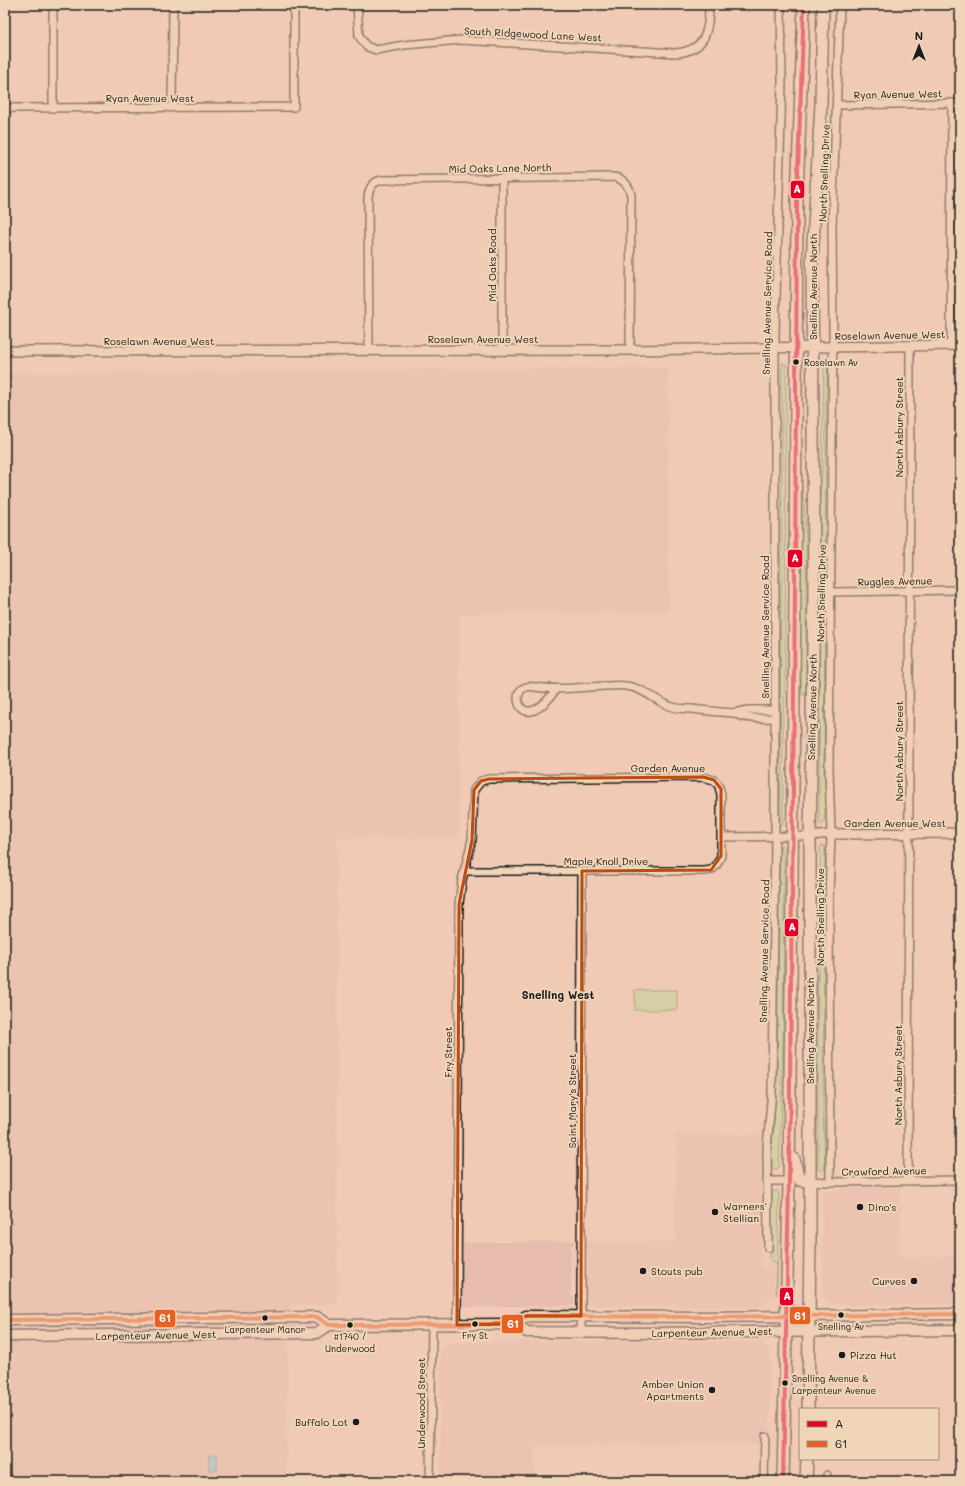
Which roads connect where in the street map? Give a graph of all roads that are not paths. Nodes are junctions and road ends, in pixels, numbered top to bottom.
1 (53, 5) edge
2 (173, 5) edge
3 (294, 5) edge
4 (357, 5) edge
5 (709, 5) edge
6 (781, 5) edge
7 (804, 5) edge
8 (823, 5) edge
9 (840, 5) edge
10 (952, 103) junction
11 (960, 103) edge
12 (837, 105) junction
13 (5, 108) edge
14 (53, 108) junction
15 (172, 108) junction
16 (502, 178) junction
17 (956, 345) edge
18 (910, 346) junction
19 (833, 347) junction
20 (776, 348) junction
21 (795, 348) junction
22 (813, 348) junction
23 (369, 350) junction
24 (630, 350) junction
25 (502, 351) junction
26 (5, 352) edge
27 (908, 590) junction
28 (960, 590) edge
29 (831, 592) junction
30 (556, 689) junction
31 (775, 710) junction
32 (734, 713) junction
33 (775, 718) junction
34 (478, 783) joint
35 (960, 833) edge
36 (830, 834) junction
37 (909, 834) junction
38 (775, 836) junction
39 (792, 836) junction
40 (810, 836) junction
41 (722, 837) junction
42 (464, 871) junction
43 (582, 871) junction
44 (790, 1147) junction
45 (960, 1180) edge
46 (767, 1181) junction
47 (789, 1181) junction
48 (809, 1181) junction
49 (908, 1181) junction
50 (830, 1182) junction
51 (768, 1248) dead end
52 (960, 1314) edge
53 (581, 1316) junction
54 (787, 1316) junction
55 (809, 1316) junction
56 (5, 1320) edge
57 (81, 1320) junction
58 (515, 1324) junction
59 (329, 1325) junction
60 (432, 1325) junction
61 (457, 1325) junction
62 (960, 1330) edge
63 (786, 1331) junction
64 (808, 1331) junction
65 (581, 1332) junction
66 (5, 1336) edge
67 (81, 1336) junction
68 (808, 1408) edge
69 (765, 1436) dead end
70 (807, 1460) edge
71 (430, 1481) edge
72 (764, 1481) edge
73 (783, 1481) edge
74 (806, 1481) edge

1 - 14 street
2 - 15 street
3 - 15 street, Ryan Avenue West
4 - 5 street, South Ridgewood Lane West
6 - 20 street, Snelling Avenue Service Road
7 - 21 main road, Snelling Avenue North
8 - 22 main road, Snelling Avenue North
9 - 12 street, North Snelling Drive
10 - 11 street, Ryan Avenue West
10 - 12 street, Ryan Avenue West
10 - 17 street
12 - 19 street, North Snelling Drive
13 - 14 street, Ryan Avenue West
14 - 15 street, Ryan Avenue West
16 - 23 street, Mid Oaks Lane North
16 - 24 street, Mid Oaks Lane North
16 - 25 street, Mid Oaks Road
17 - 18 street, Roselawn Avenue West
18 - 19 street, Roselawn Avenue West
18 - 27 street, North Asbury Street
19 - 22 street, Roselawn Avenue West
19 - 29 street, North Snelling Drive
20 - 21 street, Roselawn Avenue West
20 - 24 street, Roselawn Avenue West
20 - 31 street, Snelling Avenue Service Road
21 - 22 street, Roselawn Avenue West
21 - 39 main road, Snelling Avenue North
22 - 40 main road, Snelling Avenue North
23 - 25 street, Roselawn Avenue West
23 - 26 street, Roselawn Avenue West
24 - 25 street, Roselawn Avenue West
27 - 28 street, Ruggles Avenue
27 - 29 street, Ruggles Avenue
27 - 37 street, North Asbury Street
29 - 36 street, North Snelling Drive
30 - 30 street
30 - 32 street
31 - 32 street
31 - 33 street, Snelling Avenue Service Road
32 - 33 street
33 - 38 street, Snelling Avenue Service Road
34 - 41 street, Garden Avenue
34 - 42 street, Fry Street
35 - 37 street, Garden Avenue West
36 - 37 street, Garden Avenue West
36 - 40 street
36 - 50 street, North Snelling Drive
37 - 49 street, North Asbury Street
38 - 39 street
38 - 41 street
38 - 46 street, Snelling Avenue Service Road
39 - 40 street
39 - 44 main road, Snelling Avenue North
40 - 48 main road, Snelling Avenue North
41 - 43 street, Maple Knoll Drive
42 - 43 street, Maple Knoll Drive
42 - 61 street, Fry Street
43 - 53 street, Saint Mary's Street
44 - 47 main road, Snelling Avenue North
44 - 48 main road
45 - 49 street, Crawford Avenue
46 - 47 street
46 - 51 street, Snelling Avenue Service Road
47 - 54 main road, Snelling Avenue North
48 - 50 street, Crawford Avenue
48 - 55 main road, Snelling Avenue North
49 - 50 street, Crawford Avenue
52 - 55 main road, Larpenteur Avenue West
53 - 54 main road, Larpenteur Avenue West
53 - 58 main road, Larpenteur Avenue West
53 - 65 street, Saint Mary's Street
54 - 55 main road, Larpenteur Avenue West
54 - 63 main road, Snelling Avenue North
55 - 64 main road, Snelling Avenue North
56 - 57 main road, Larpenteur Avenue West
57 - 59 main road, Larpenteur Avenue West
57 - 67 main road
58 - 61 main road, Larpenteur Avenue West
58 - 65 main road, Larpenteur Avenue West
59 - 60 main road, Larpenteur Avenue West
59 - 67 main road, Larpenteur Avenue West
60 - 61 main road, Larpenteur Avenue West
60 - 71 street, Underwood Street
62 - 64 main road, Larpenteur Avenue West
63 - 64 main road, Larpenteur Avenue West
63 - 65 main road, Larpenteur Avenue West
63 - 73 main road, Snelling Avenue North
64 - 68 main road, Snelling Avenue North
66 - 67 main road, Larpenteur Avenue West
69 - 72 street
70 - 74 main road

